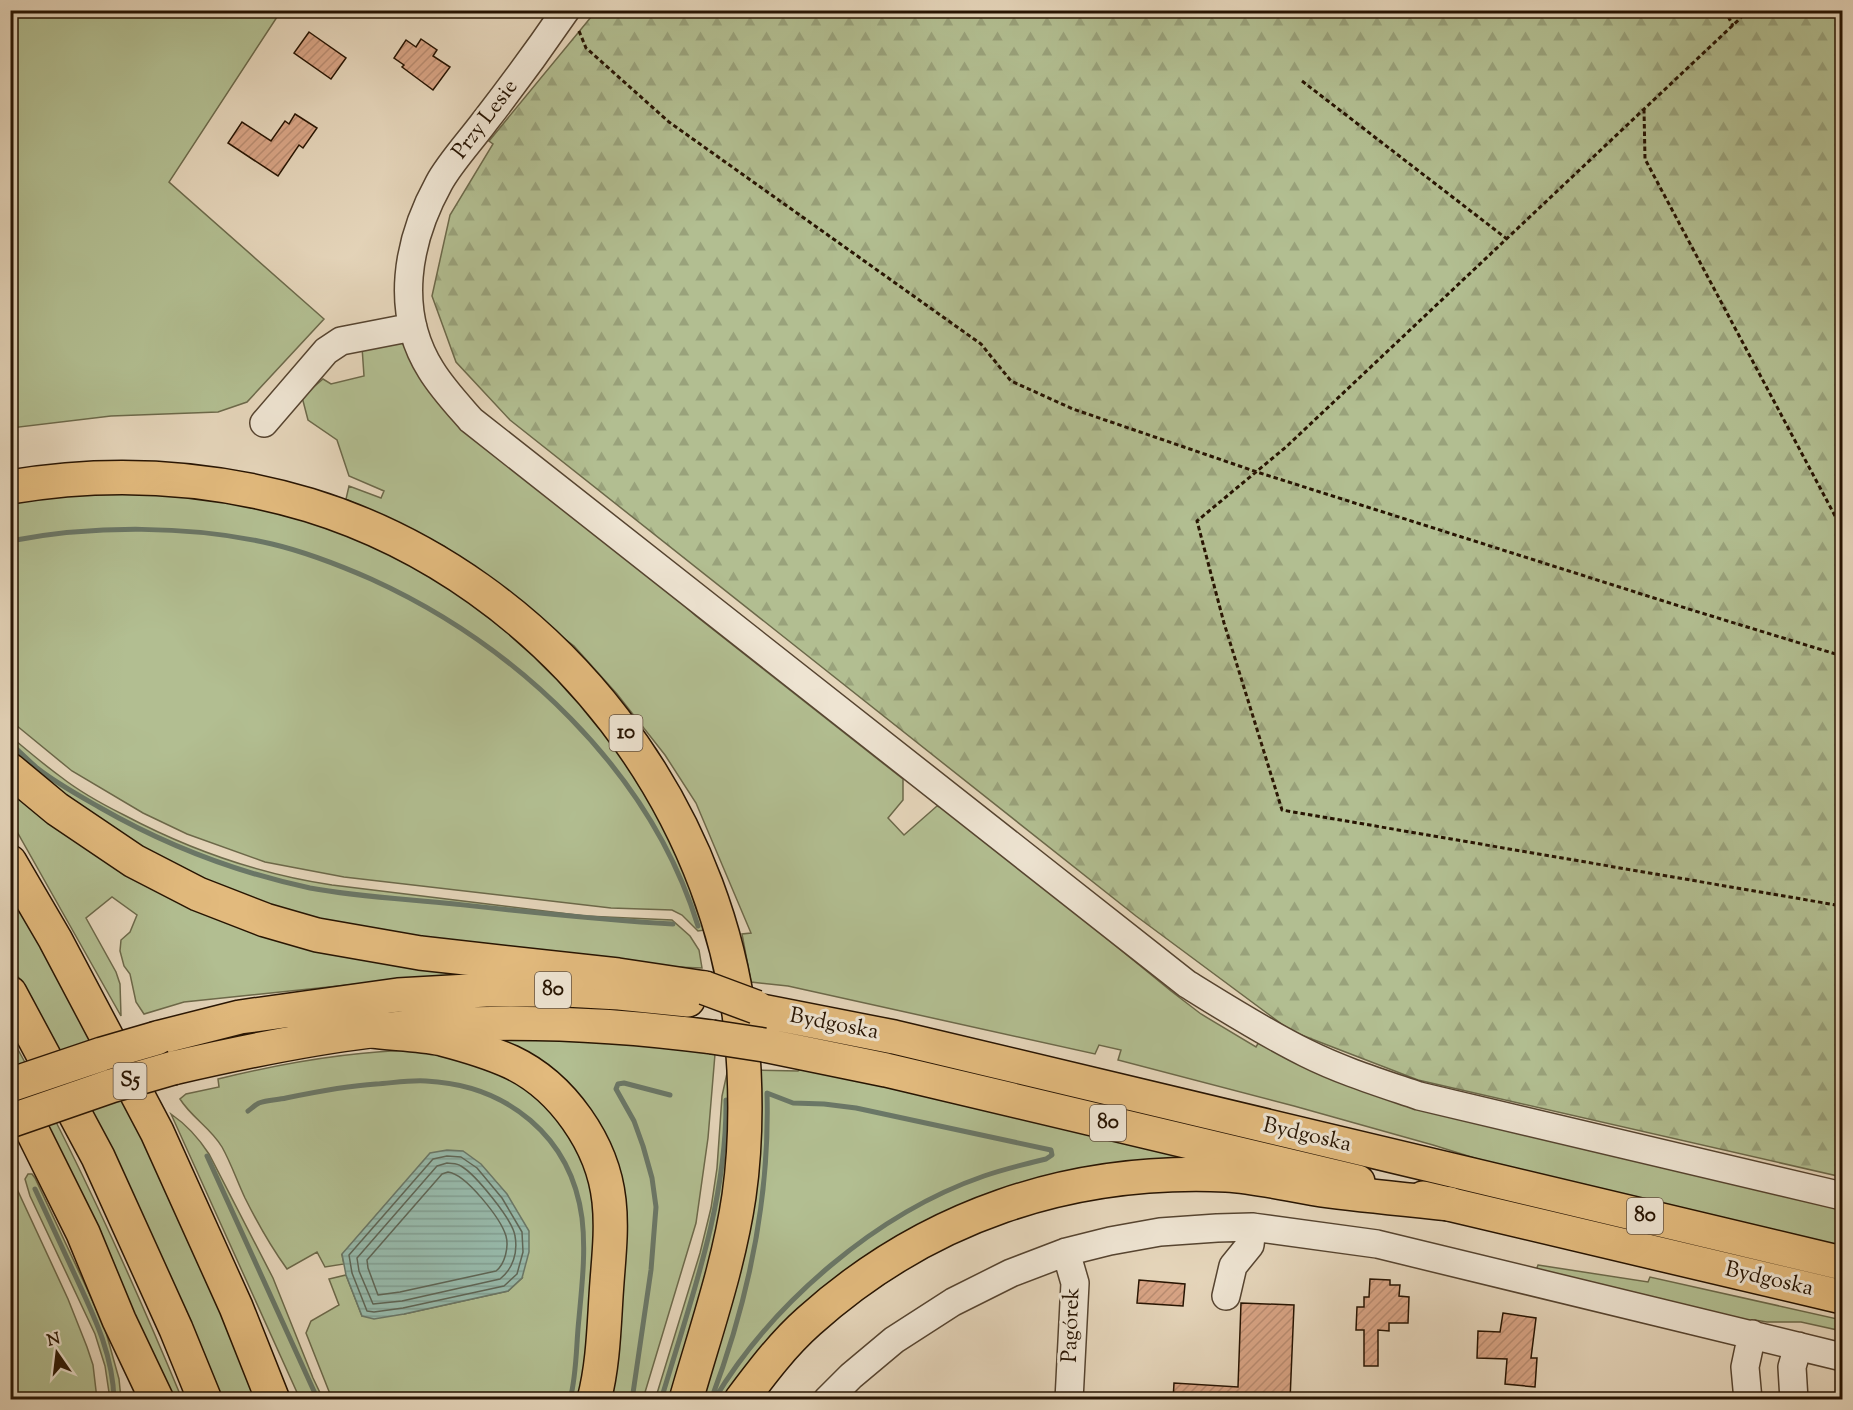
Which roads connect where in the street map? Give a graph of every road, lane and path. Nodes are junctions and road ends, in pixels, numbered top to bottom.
1 (1725, 10) edge
2 (1749, 10) edge
3 (572, 20) edge
4 (1733, 26) junction
5 (1302, 81) dead end
6 (1644, 109) junction
7 (1507, 239) junction
8 (412, 327) junction
9 (264, 423) dead end
10 (1257, 472) junction
11 (10, 487) edge
12 (1842, 529) edge
13 (1842, 656) edge
14 (10, 770) edge
15 (10, 862) edge
16 (1842, 906) edge
17 (10, 993) edge
18 (706, 995) junction
19 (369, 1031) junction
20 (10, 1086) edge
21 (10, 1121) edge
22 (1842, 1196) edge
23 (1450, 1204) junction
24 (1252, 1227) junction
25 (1066, 1252) junction
26 (1842, 1263) edge
27 (1226, 1296) dead end
28 (1842, 1297) edge
29 (236, 1307) junction
30 (119, 1320) junction
31 (1752, 1334) junction
32 (1798, 1346) junction
33 (1842, 1357) edge
34 (133, 1400) edge
35 (157, 1400) edge
36 (205, 1400) edge
37 (273, 1400) edge
38 (292, 1400) edge
39 (594, 1400) edge
40 (686, 1400) edge
41 (741, 1400) edge
42 (828, 1400) edge
43 (1069, 1400) edge
44 (1748, 1400) edge
45 (1794, 1400) edge

1 - 4 path
2 - 4 path
3 - 8 street, Przy Lesie
3 - 10 path
4 - 6 path
5 - 7 path
6 - 7 path
6 - 12 path
7 - 10 path
8 - 9 street
8 - 22 street, Przy Lesie
10 - 13 path
10 - 16 path
11 - 40 main road, 10
14 - 18 main road
15 - 29 main road, S5
17 - 36 main road
18 - 20 main road, 80, bridge
18 - 26 main road, Bydgoska / 80, bridge
19 - 21 main road, 80, bridge
19 - 23 main road, 80, bridge
19 - 39 main road
20 - 30 main road
23 - 28 main road, Bydgoska / 80
23 - 41 main road
24 - 25 street
24 - 27 street
24 - 31 street
25 - 42 street
25 - 43 street, Pagórek
29 - 37 main road, S5
29 - 38 main road
30 - 34 main road
30 - 35 main road
31 - 32 street
31 - 44 street
32 - 33 street
32 - 45 street

